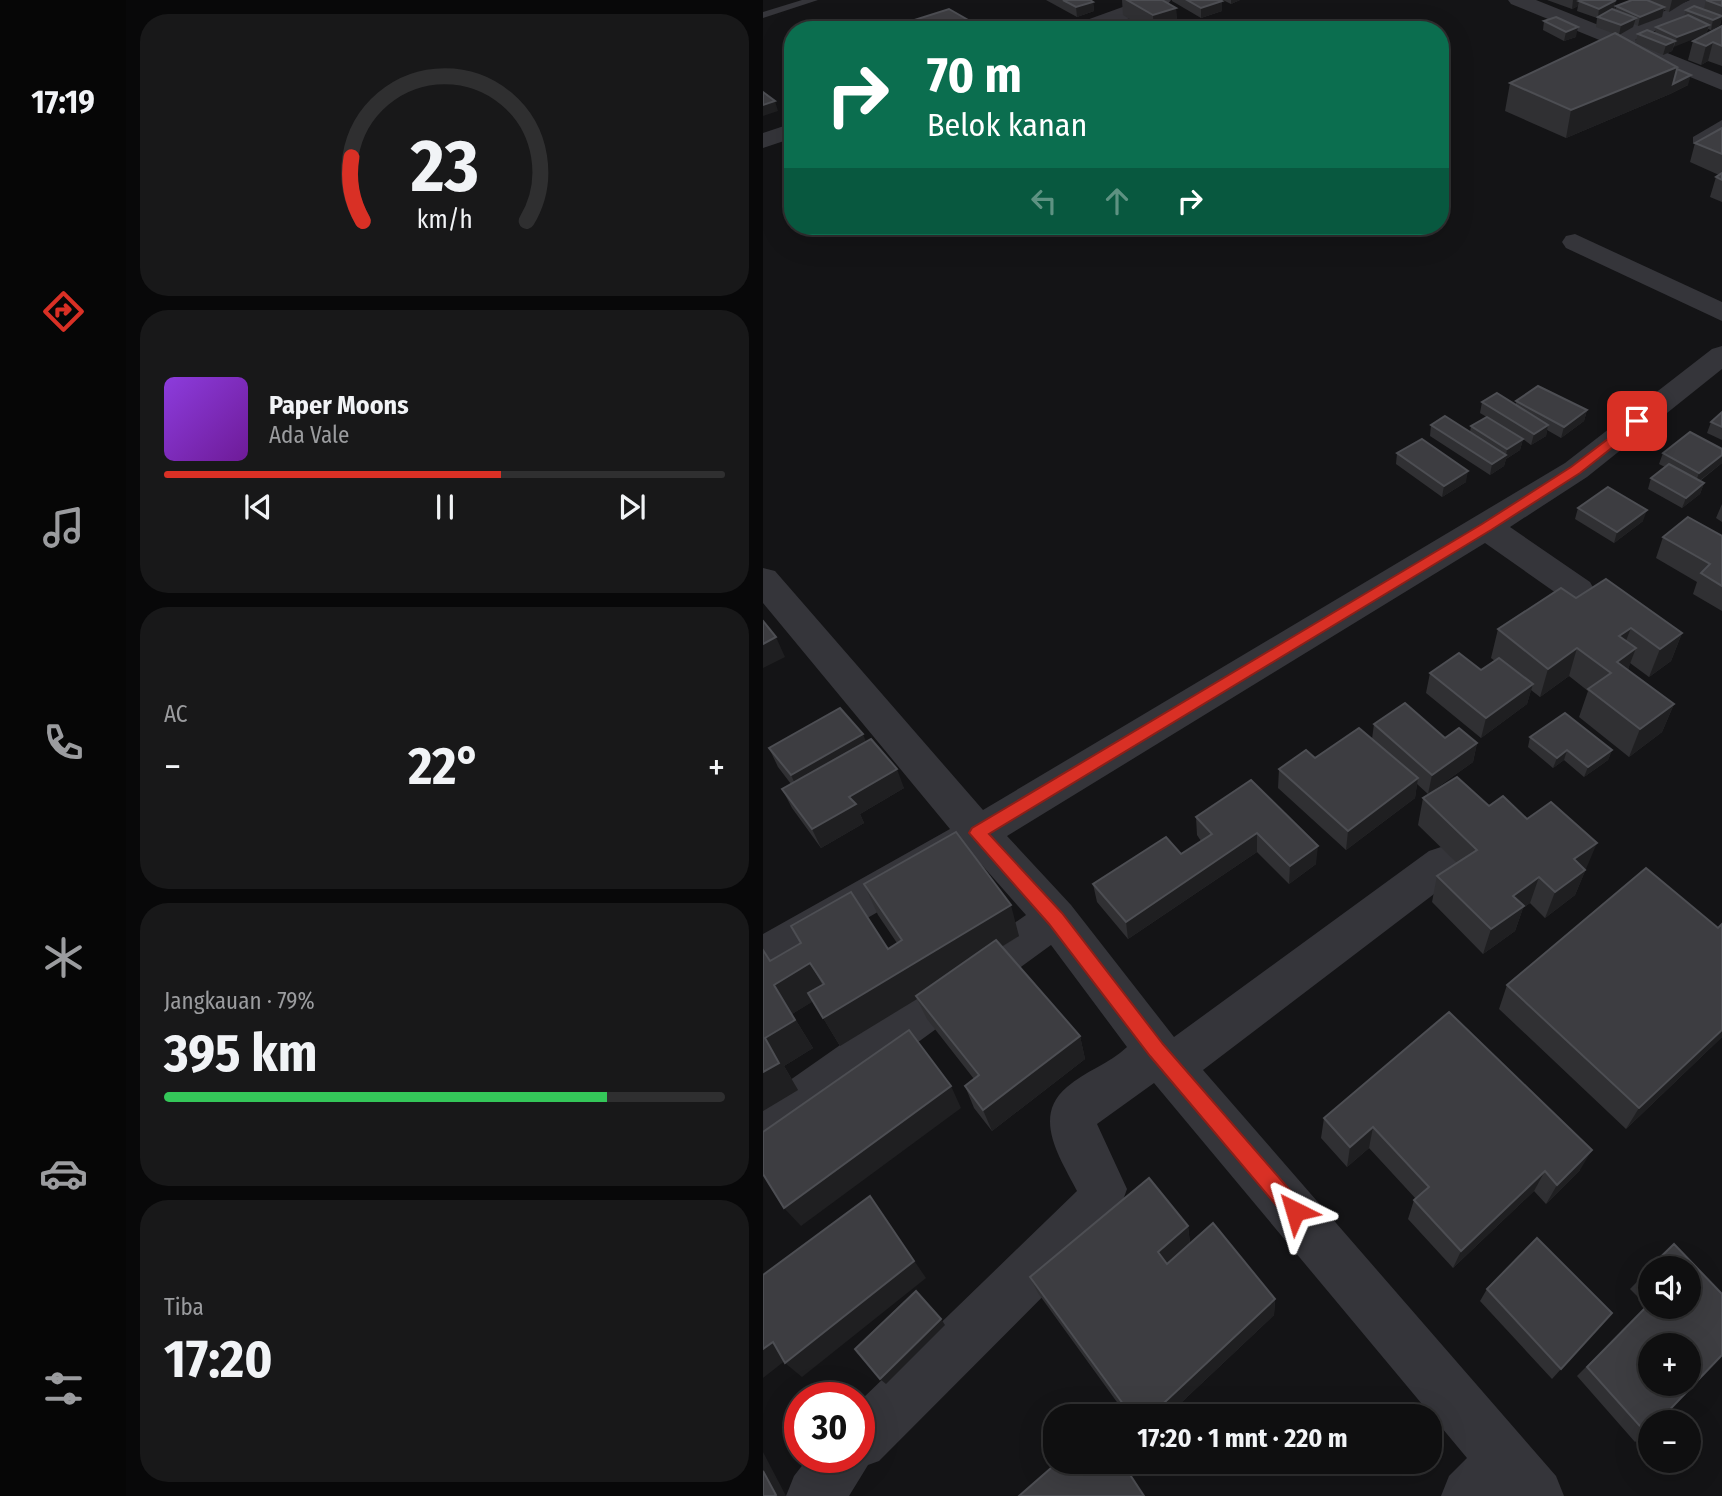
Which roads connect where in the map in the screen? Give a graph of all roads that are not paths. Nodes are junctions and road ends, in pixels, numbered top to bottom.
1 (813, 0) edge
2 (1161, 0) edge
3 (1518, 0) edge
4 (1707, 0) edge
5 (763, 15) edge
6 (1102, 21) edge
7 (1617, 40) junction
8 (1722, 83) edge
9 (1722, 124) edge
10 (784, 133) edge
11 (1697, 140) edge
12 (763, 141) edge
13 (1575, 242) dead end
14 (1722, 313) edge
15 (1722, 355) edge
16 (1486, 527) junction
17 (763, 580) edge
18 (1578, 590) dead end
19 (978, 833) junction
20 (1444, 863) dead end
21 (1056, 918) junction
22 (763, 956) edge
23 (1164, 1058) junction
24 (763, 1127) edge
25 (875, 1425) edge
26 (832, 1473) edge
27 (1503, 1484) edge
28 (814, 1496) edge

1 - 5 lane
2 - 6 street
3 - 7 street
4 - 7 street
7 - 8 street
9 - 11 lane
10 - 12 street
13 - 14 street
15 - 16 street
16 - 18 street
16 - 19 street
17 - 19 street
19 - 21 street
19 - 22 street
20 - 23 street
21 - 23 street
21 - 24 street
23 - 25 street
23 - 27 street
26 - 28 street

